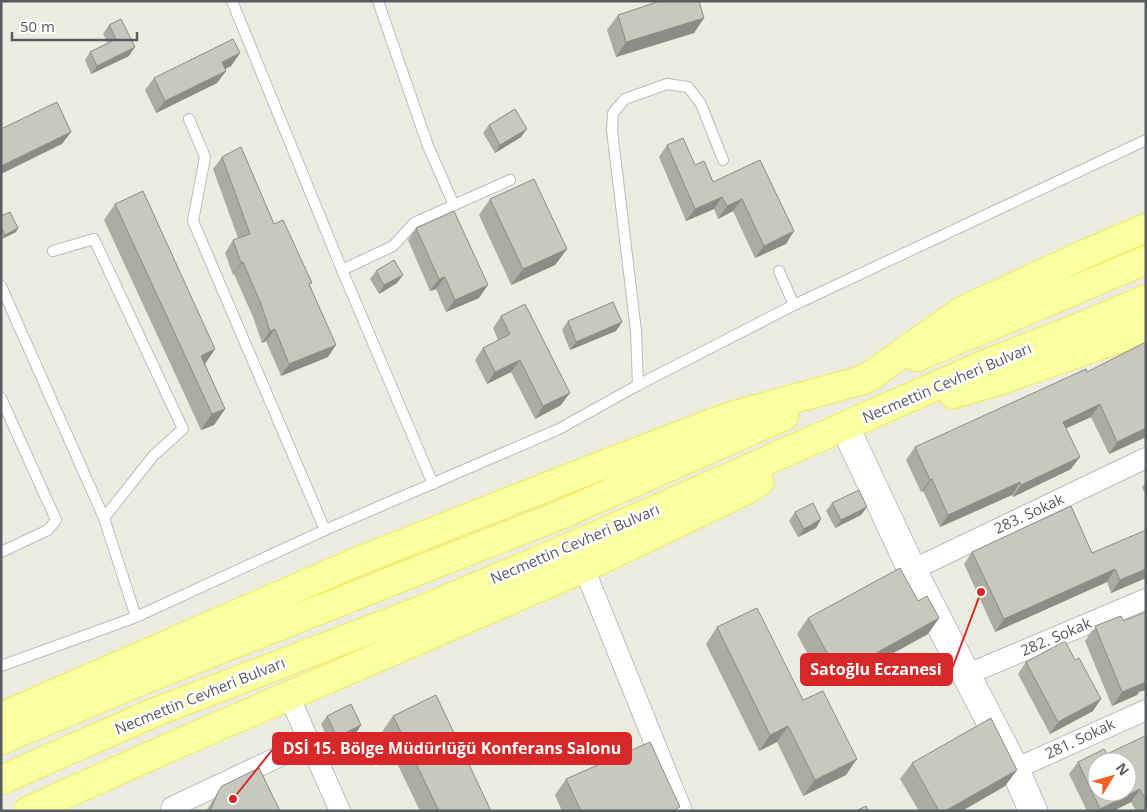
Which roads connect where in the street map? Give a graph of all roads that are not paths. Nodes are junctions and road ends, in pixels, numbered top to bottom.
1 (232, 1) edge
2 (378, 1) edge
3 (189, 119) dead end
4 (1146, 140) edge
5 (723, 160) dead end
6 (510, 180) dead end
7 (454, 205) junction
8 (1146, 228) edge
9 (53, 251) dead end
10 (1146, 260) edge
11 (342, 270) junction
12 (779, 271) dead end
13 (1, 286) edge
14 (1146, 299) edge
15 (794, 305) junction
16 (1146, 329) edge
17 (866, 379) junction
18 (638, 386) junction
19 (1, 398) edge
20 (845, 426) junction
21 (1146, 458) edge
22 (433, 484) junction
23 (104, 518) junction
24 (325, 530) junction
25 (1, 552) edge
26 (584, 568) junction
27 (912, 570) junction
28 (1146, 599) edge
29 (136, 617) junction
30 (1, 666) edge
31 (966, 676) junction
32 (289, 696) junction
33 (1146, 710) edge
34 (1, 717) edge
35 (1, 740) edge
36 (310, 742) junction
37 (1015, 769) junction
38 (1, 780) edge
39 (28, 811) edge
40 (171, 811) edge
41 (340, 811) edge
42 (682, 811) edge
43 (1034, 811) edge

1 - 11 lane
2 - 7 lane
3 - 24 lane
4 - 15 lane
5 - 18 lane
6 - 7 lane
7 - 11 lane
8 - 17 main road
9 - 23 lane
10 - 17 main road
11 - 22 lane
12 - 15 lane
13 - 23 lane
14 - 20 main road, Necmettin Cevheri Bulvarı
15 - 18 lane
16 - 20 main road
17 - 34 main road
17 - 35 main road
18 - 22 lane
19 - 25 lane
20 - 26 main road
20 - 27 main road
20 - 38 main road, Necmettin Cevheri Bulvarı
21 - 27 street, 283. Sokak
22 - 24 lane
23 - 29 lane
24 - 29 lane
26 - 32 main road
26 - 42 street
27 - 31 main road
28 - 31 street, 282. Sokak
29 - 30 lane
31 - 37 main road
32 - 36 street
32 - 39 main road
33 - 37 street, 281. Sokak
36 - 40 street
36 - 41 street
37 - 43 main road

